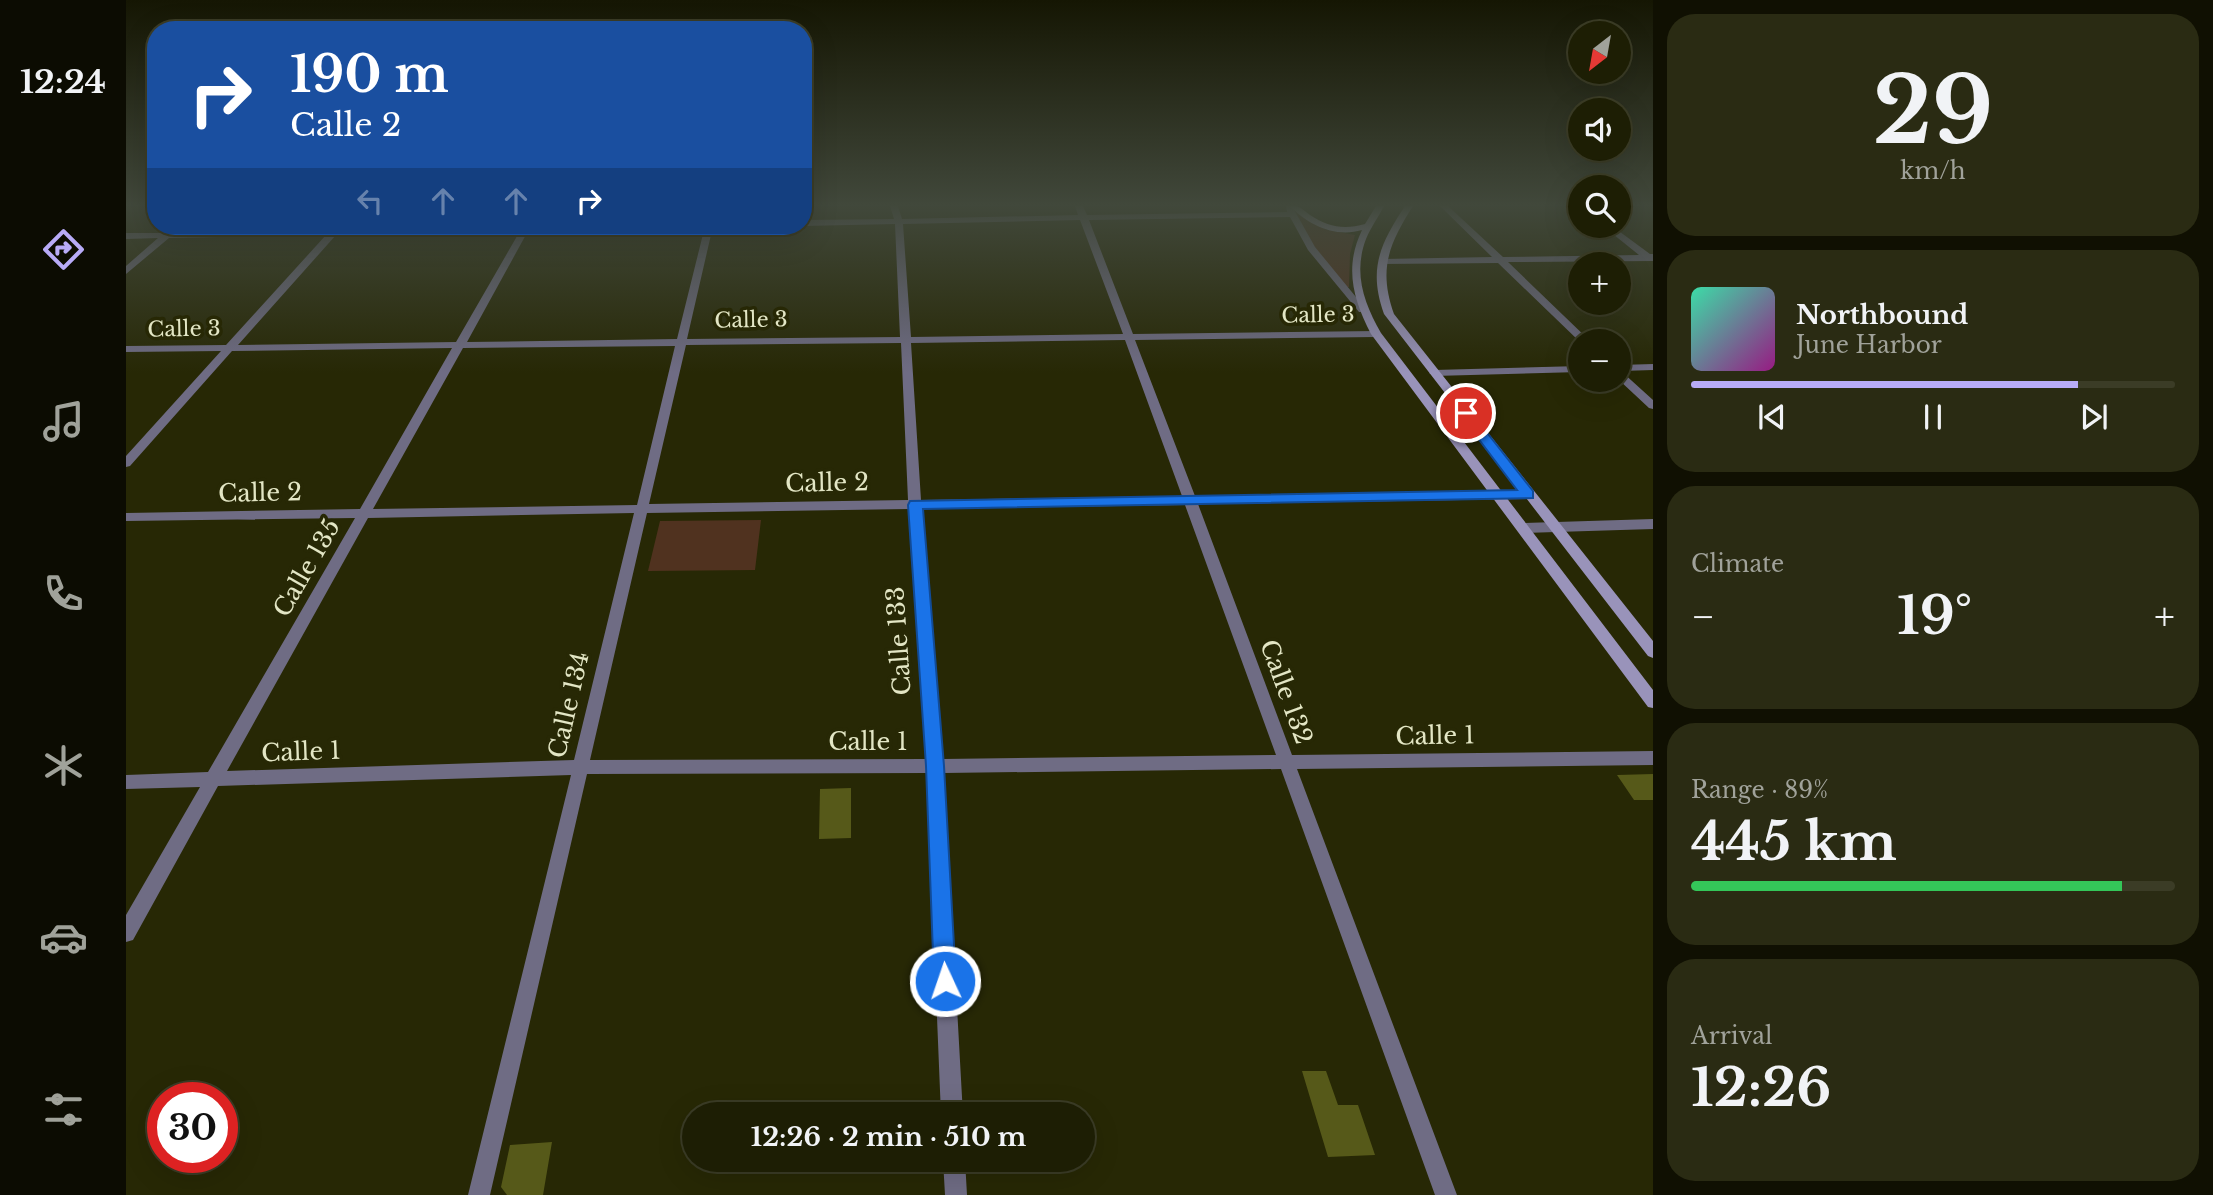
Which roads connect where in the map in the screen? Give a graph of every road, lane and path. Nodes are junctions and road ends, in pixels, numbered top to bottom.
1 (307, 262) edge
2 (507, 262) edge
3 (700, 262) edge
4 (902, 262) edge
5 (1101, 262) edge
6 (1322, 262) edge
7 (1356, 262) edge
8 (1382, 262) joint
9 (1396, 262) edge
10 (1504, 262) edge
11 (1362, 310) junction
12 (1573, 329) edge
13 (1376, 334) junction
14 (1129, 337) junction
15 (907, 338) junction
16 (680, 341) junction
17 (461, 343) junction
18 (230, 347) junction
19 (126, 349) edge
20 (1653, 367) edge
21 (1631, 368) edge
22 (1568, 369) edge
23 (1434, 373) junction
24 (1631, 385) edge
25 (1653, 406) edge
26 (126, 463) edge
27 (1528, 495) junction
28 (1498, 496) junction
29 (1192, 500) junction
30 (915, 505) junction
31 (641, 509) junction
32 (364, 514) junction
33 (126, 517) edge
34 (1653, 524) edge
35 (1554, 527) junction
36 (1522, 528) junction
37 (1653, 652) edge
38 (1653, 702) edge
39 (1653, 758) edge
40 (1286, 763) junction
41 (935, 766) junction
42 (579, 767) junction
43 (213, 779) junction
44 (126, 782) edge
45 (126, 933) edge
46 (951, 1102) edge
47 (955, 1172) edge
48 (478, 1195) edge
49 (956, 1195) edge
50 (1446, 1195) edge

1 - 18 street
2 - 17 street, Calle 135
3 - 16 street, Calle 134
4 - 15 street, Calle 133
5 - 14 street, Calle 132
6 - 11 street
7 - 11 main road
8 - 9 street
8 - 23 main road
10 - 12 street
11 - 13 main road
13 - 14 street, Calle 3
13 - 28 main road
14 - 15 street, Calle 3
14 - 29 street, Calle 132
15 - 16 street, Calle 3
15 - 30 street, Calle 133
16 - 17 street, Calle 3
16 - 31 street, Calle 134
17 - 18 street, Calle 3
17 - 32 street, Calle 135
18 - 19 street, Calle 3
18 - 26 street
20 - 21 street
22 - 23 street
23 - 27 main road
24 - 25 street
27 - 28 street, Calle 2
27 - 35 main road
28 - 29 street, Calle 2
28 - 36 main road
29 - 30 street, Calle 2
29 - 40 street, Calle 132
30 - 31 street, Calle 2
30 - 41 street, Calle 133
31 - 32 street, Calle 2
31 - 42 street, Calle 134
32 - 33 street, Calle 2
32 - 43 street, Calle 135
34 - 35 street
35 - 36 street
35 - 37 main road
36 - 38 main road
39 - 40 street, Calle 1
40 - 41 street, Calle 1
40 - 50 street, Calle 132
41 - 42 street, Calle 1
41 - 46 street, Calle 133
42 - 43 street, Calle 1
42 - 48 street, Calle 134
43 - 44 street, Calle 1
43 - 45 street, Calle 135
47 - 49 street

